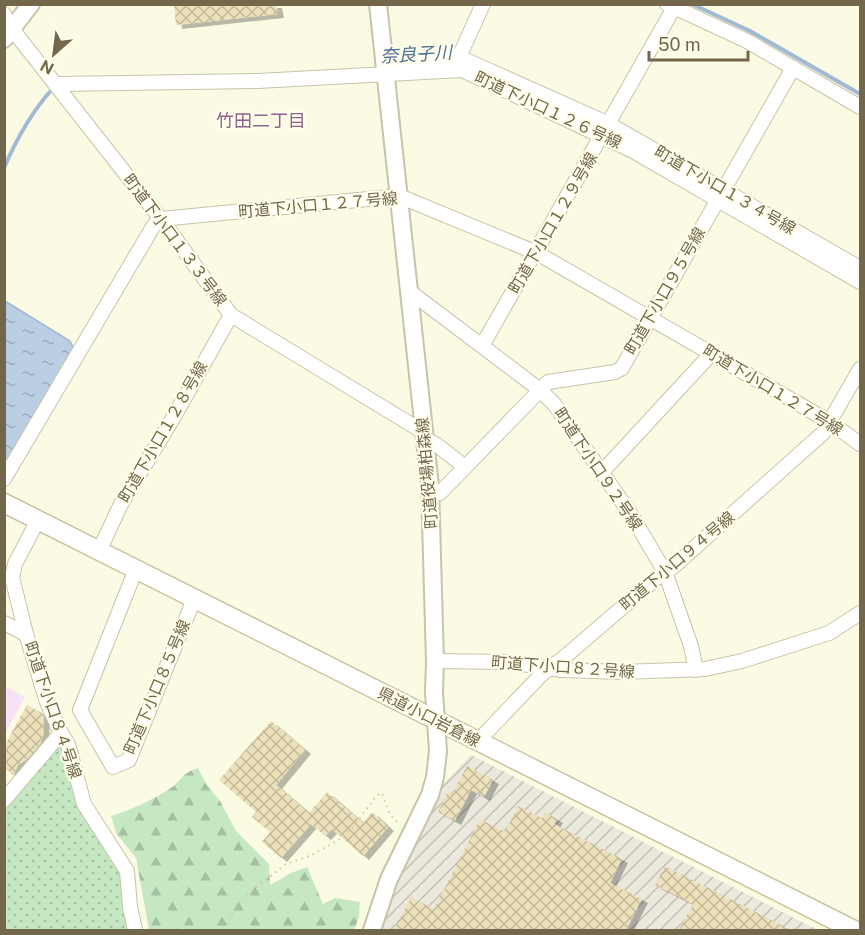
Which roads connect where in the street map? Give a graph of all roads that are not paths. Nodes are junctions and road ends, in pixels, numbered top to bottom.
1 (31, 4) edge
2 (378, 4) edge
3 (483, 4) edge
4 (673, 6) edge
5 (7, 27) edge
6 (459, 57) junction
7 (385, 67) junction
8 (793, 68) junction
9 (56, 84) junction
10 (861, 107) edge
11 (606, 130) junction
12 (720, 194) junction
13 (399, 196) junction
14 (161, 219) junction
15 (537, 253) junction
16 (861, 267) edge
17 (861, 282) edge
18 (409, 291) junction
19 (231, 315) junction
20 (650, 318) junction
21 (482, 346) junction
22 (711, 354) junction
23 (861, 369) edge
24 (540, 390) junction
25 (830, 422) junction
26 (425, 436) junction
27 (861, 444) edge
28 (465, 467) junction
29 (602, 472) junction
30 (4, 479) edge
31 (430, 493) junction
32 (4, 503) edge
33 (38, 520) junction
34 (99, 550) junction
35 (136, 569) junction
36 (665, 572) junction
37 (194, 599) junction
38 (861, 614) edge
39 (4, 623) edge
40 (26, 634) junction
41 (435, 661) junction
42 (550, 668) junction
43 (696, 670) junction
44 (436, 721) junction
45 (61, 733) junction
46 (478, 741) junction
47 (4, 800) edge
48 (135, 930) edge
49 (372, 930) edge
50 (854, 930) edge

1 - 5 street
2 - 7 street, 町道役場柏森線
3 - 6 street
4 - 8 street
4 - 11 street, 町道下小口１２９号線
5 - 9 street, 町道下小口１３３号線
6 - 7 street, 町道下小口１３４号線
6 - 11 street, 町道下小口１３４号線
7 - 9 street, 町道下小口１２６号線
7 - 11 street, 町道下小口１２６号線
7 - 13 street, 町道役場柏森線
8 - 10 street
8 - 12 street, 町道下小口９５号線
9 - 14 street, 町道下小口１３３号線
11 - 12 street, 町道下小口１３４号線
11 - 15 street, 町道下小口１２９号線
12 - 16 street, 町道下小口１３４号線
12 - 17 street
12 - 20 street, 町道下小口９５号線
13 - 14 street, 町道下小口１２７号線
13 - 15 street, 町道下小口１２７号線
13 - 18 street, 町道役場柏森線
14 - 19 street, 町道下小口１３３号線
14 - 30 street
15 - 20 street, 町道下小口１２７号線
15 - 21 street, 町道下小口１２９号線
18 - 21 street, 町道下小口９２号線
18 - 26 street, 町道役場柏森線
19 - 26 street, 町道下小口１３３号線
19 - 34 street, 町道下小口１２８号線
20 - 22 street, 町道下小口１２７号線
20 - 24 street, 町道下小口９５号線
21 - 24 street, 町道下小口９２号線
22 - 25 street, 町道下小口１２７号線
22 - 29 street
23 - 25 street, 町道下小口９４号線
24 - 28 street, 町道下小口９５号線
24 - 29 street, 町道下小口９２号線
25 - 27 street, 町道下小口１２７号線
25 - 36 street, 町道下小口９４号線
26 - 28 street, 町道下小口１３３号線
26 - 31 street, 町道役場柏森線
28 - 31 street, 町道下小口９５号線
29 - 36 street, 町道下小口９２号線
31 - 41 street, 町道役場柏森線
32 - 33 main road, 県道小口岩倉線
33 - 34 main road, 県道小口岩倉線
33 - 40 street, 町道下小口８４号線
34 - 35 main road, 県道小口岩倉線
35 - 37 main road, 県道小口岩倉線
35 - 37 street, 町道下小口８５号線
36 - 42 street, 町道下小口９４号線
36 - 43 street, 町道下小口９２号線
37 - 44 main road, 県道小口岩倉線
38 - 43 street, 町道下小口８２号線
39 - 40 street
40 - 45 street, 町道下小口８４号線
41 - 42 street, 町道下小口８２号線
41 - 44 street, 町道役場柏森線
42 - 43 street, 町道下小口８２号線
42 - 46 street, 町道下小口９４号線
44 - 46 main road, 県道小口岩倉線
44 - 49 street, 町道役場柏森線
45 - 47 street
45 - 48 street, 町道下小口８４号線
46 - 50 main road, 県道小口岩倉線

